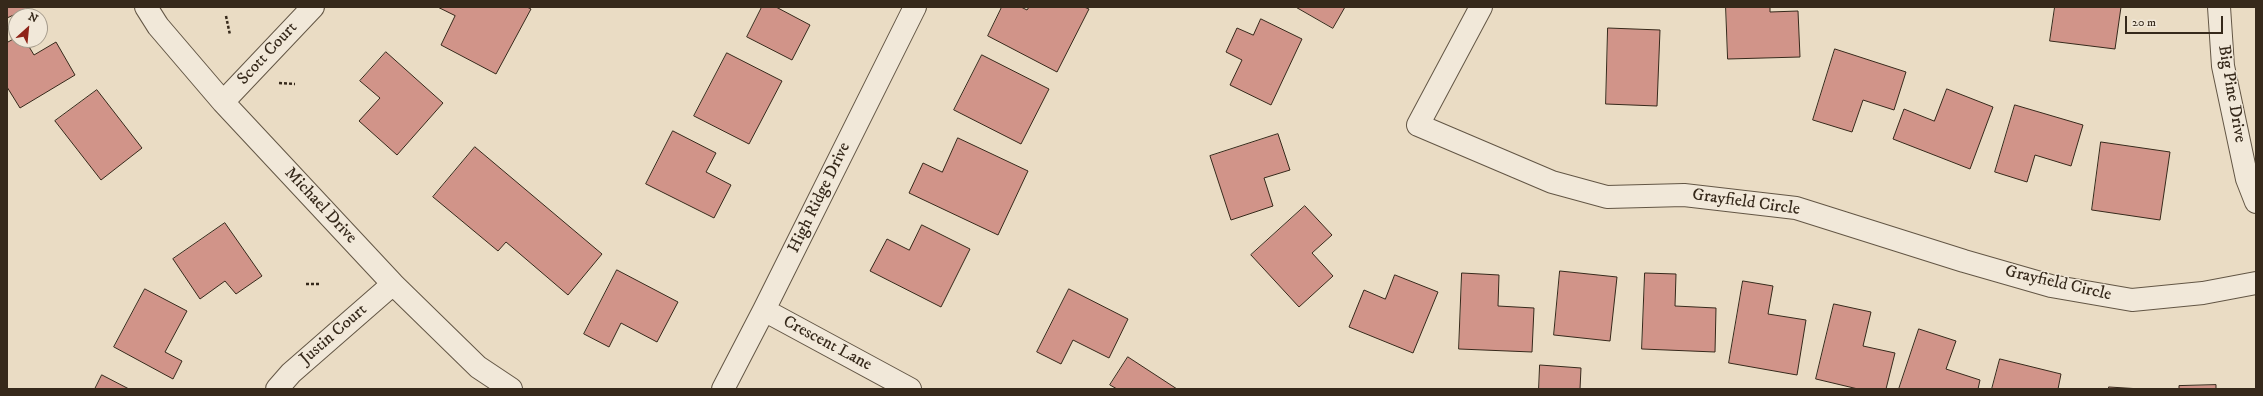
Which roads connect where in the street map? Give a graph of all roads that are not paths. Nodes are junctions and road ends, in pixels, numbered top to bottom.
1 (146, 7) edge
2 (313, 7) edge
3 (915, 7) edge
4 (1482, 7) edge
5 (2219, 7) edge
6 (223, 102) junction
7 (2256, 202) edge
8 (393, 284) junction
9 (2256, 284) edge
10 (764, 310) junction
11 (277, 389) edge
12 (511, 389) edge
13 (723, 389) edge
14 (910, 389) edge

1 - 6 street, Michael Drive
2 - 6 street, Scott Court
3 - 10 street, High Ridge Drive
4 - 9 street, Grayfield Circle
5 - 7 street, Big Pine Drive
6 - 8 street, Michael Drive
8 - 11 street, Justin Court
8 - 12 street, Michael Drive
10 - 13 street, High Ridge Drive
10 - 14 street, Crescent Lane

